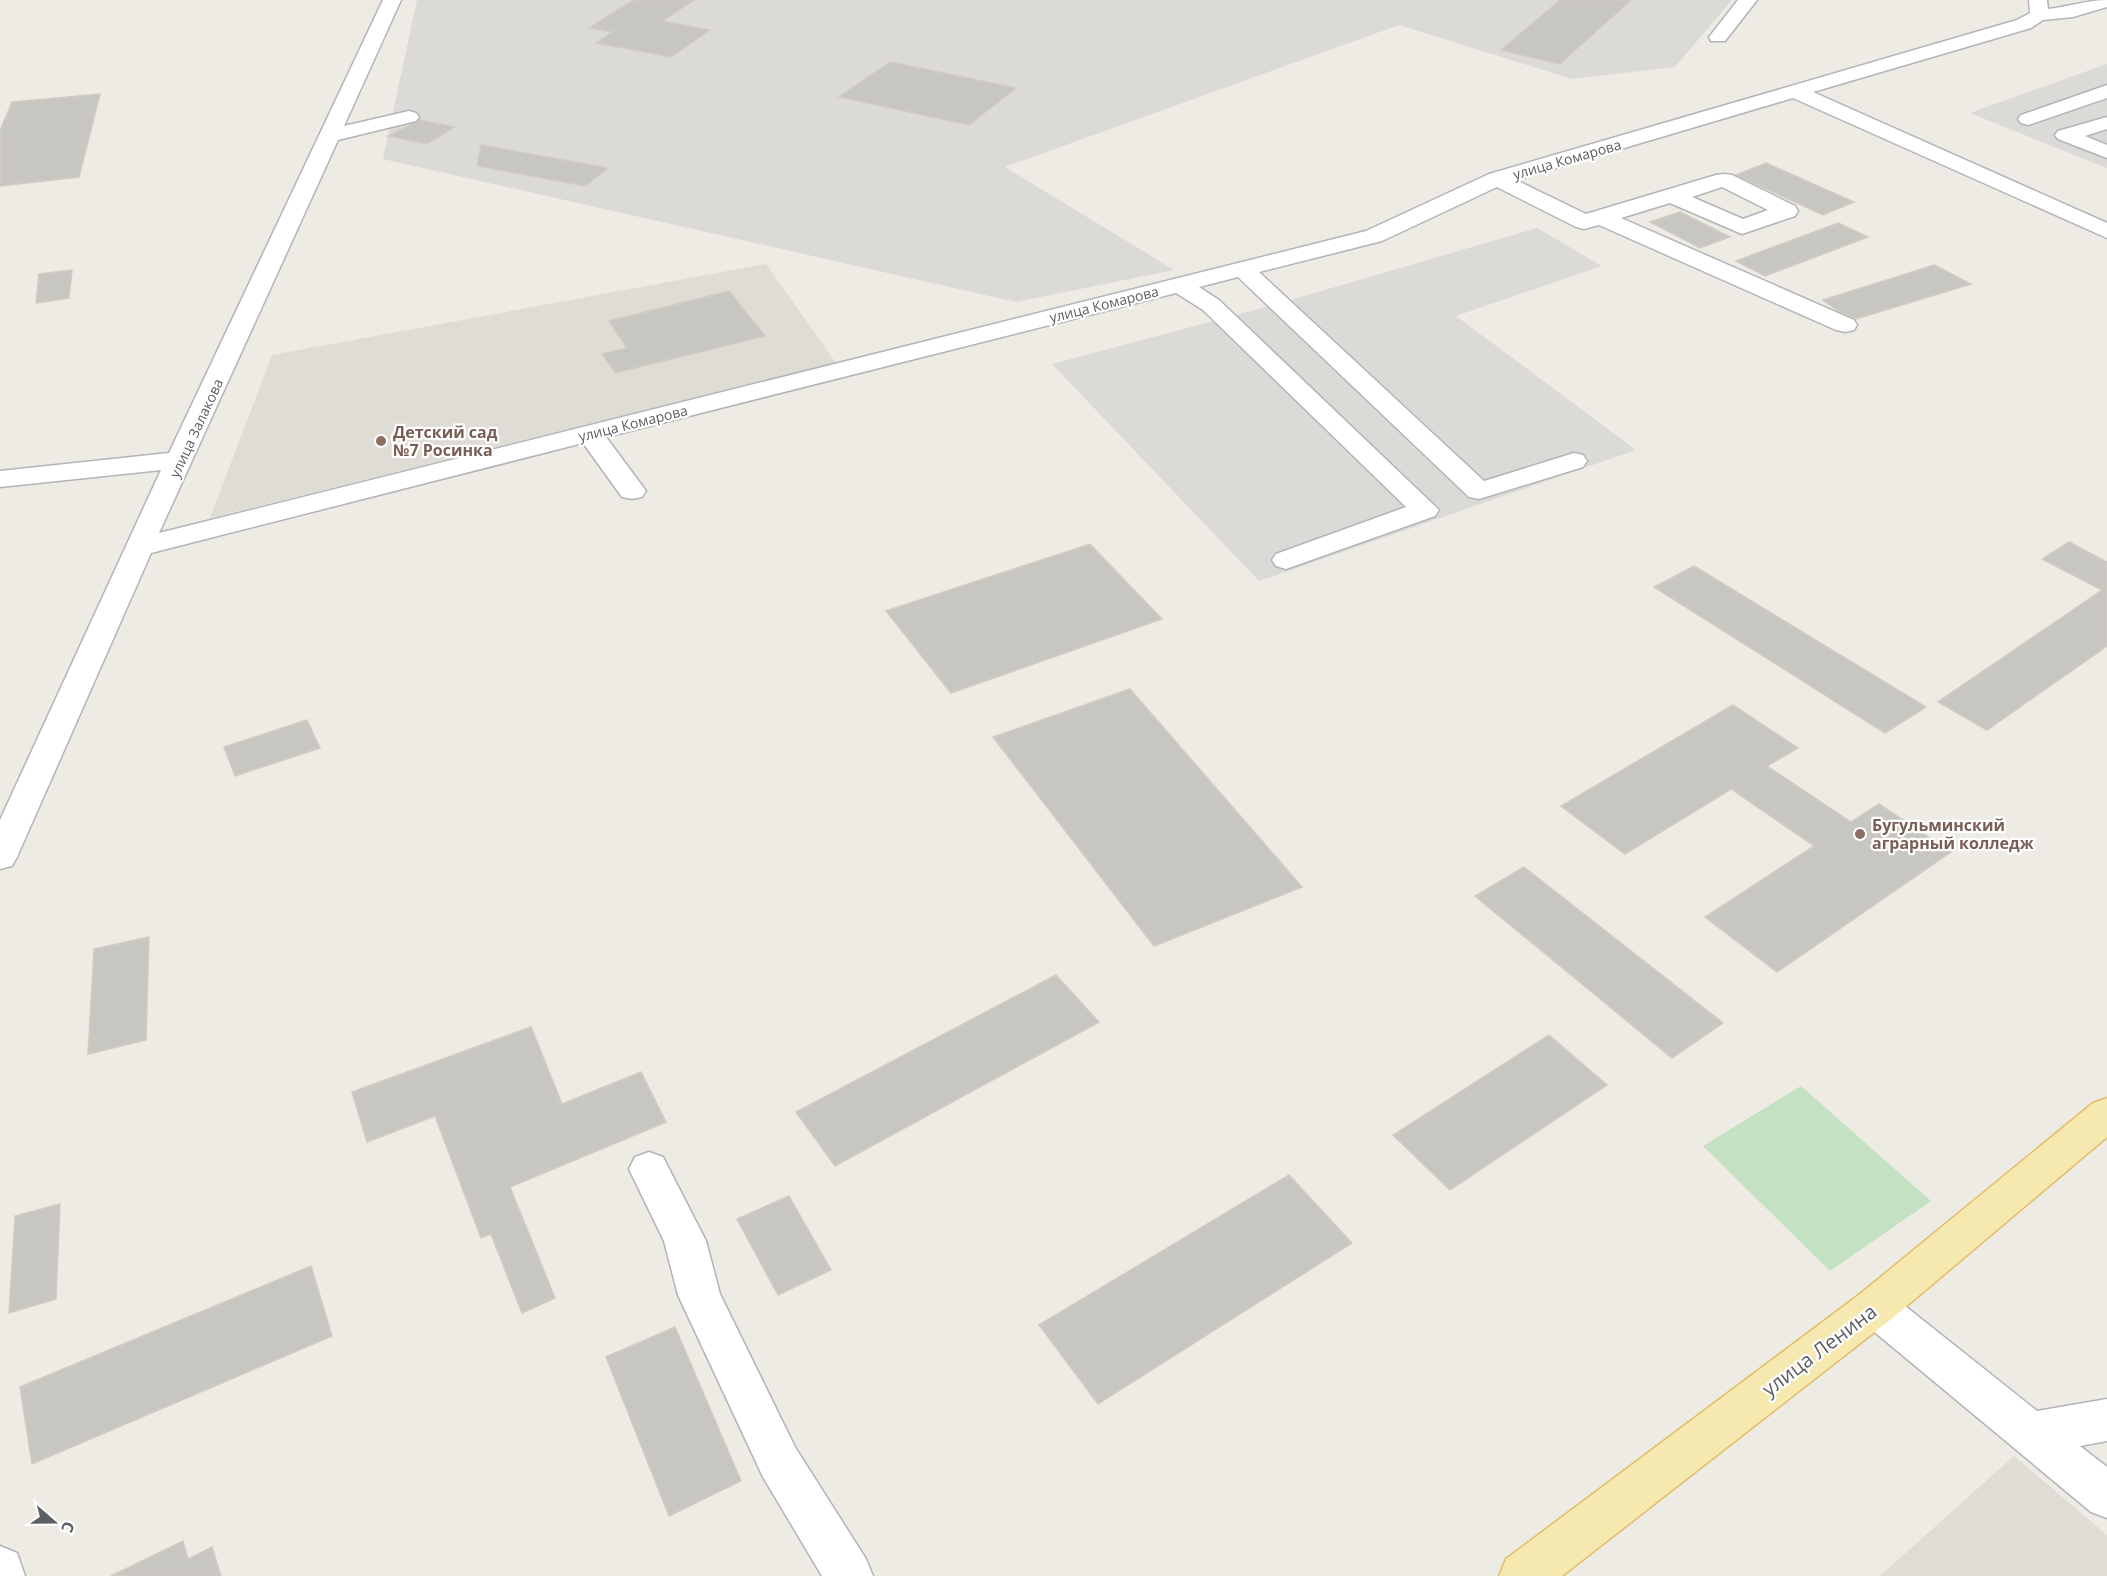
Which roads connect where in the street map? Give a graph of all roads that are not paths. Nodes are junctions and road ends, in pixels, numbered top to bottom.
1 (392, 0) edge
2 (1748, 0) edge
3 (2107, 1) edge
4 (2038, 7) edge
5 (2073, 12) junction
6 (2096, 20) dead end
7 (1718, 36) dead end
8 (2107, 91) edge
9 (1796, 92) junction
10 (410, 117) dead end
11 (2028, 119) dead end
12 (2107, 123) edge
13 (331, 135) junction
14 (2107, 153) edge
15 (1497, 179) junction
16 (1672, 196) dead end
17 (1600, 217) junction
18 (2107, 231) edge
19 (1243, 269) junction
20 (1179, 285) junction
21 (1845, 325) dead end
22 (590, 434) junction
23 (181, 460) junction
24 (1574, 461) dead end
25 (0, 479) edge
26 (632, 491) dead end
27 (140, 547) junction
28 (1286, 560) dead end
29 (0, 857) edge
30 (2107, 1114) edge
31 (649, 1169) dead end
32 (1875, 1307) junction
33 (2107, 1420) edge
34 (2031, 1433) junction
35 (2107, 1496) edge
36 (0, 1570) edge
37 (1, 1576) edge
38 (849, 1576) edge
39 (1523, 1576) edge

1 - 13 street, улица Залакова
2 - 7 street
3 - 5 street
4 - 5 street, улица Комарова
4 - 9 street, улица Комарова
5 - 6 street
8 - 11 street
9 - 15 street, улица Комарова
9 - 18 street
10 - 13 street
12 - 14 street
13 - 23 street, улица Залакова
15 - 17 street
15 - 19 street, улица Комарова
16 - 17 street
17 - 21 street
19 - 20 street, улица Комарова
19 - 24 street
20 - 22 street, улица Комарова
20 - 28 street
22 - 26 street
22 - 27 street, улица Комарова
23 - 25 street
23 - 27 street, улица Залакова
27 - 29 street, улица Залакова
30 - 32 main road, улица Ленина
31 - 38 street
32 - 34 street
32 - 39 main road, улица Ленина
33 - 34 street
34 - 35 street
36 - 37 street

